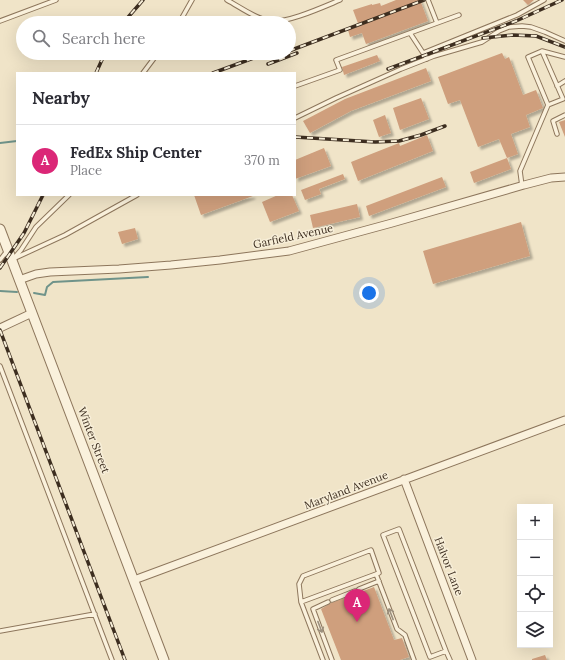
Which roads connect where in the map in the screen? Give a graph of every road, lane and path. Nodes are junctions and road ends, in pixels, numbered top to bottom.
1 (56, 0) edge
2 (192, 0) edge
3 (230, 0) edge
4 (340, 0) edge
5 (428, 0) edge
6 (544, 0) edge
7 (459, 15) dead end
8 (183, 16) edge
9 (257, 16) edge
10 (295, 16) edge
11 (505, 20) junction
12 (0, 22) edge
13 (437, 23) junction
14 (508, 28) junction
15 (410, 33) junction
16 (565, 41) edge
17 (542, 52) junction
18 (423, 53) junction
19 (565, 58) edge
20 (427, 59) junction
21 (153, 60) edge
22 (144, 72) edge
23 (565, 81) edge
24 (296, 86) edge
25 (557, 86) junction
26 (548, 106) junction
27 (565, 115) edge
28 (296, 118) edge
29 (557, 134) dead end
30 (565, 177) edge
31 (522, 186) junction
32 (67, 196) edge
33 (135, 196) edge
34 (0, 229) edge
35 (8, 250) junction
36 (0, 260) edge
37 (12, 260) junction
38 (19, 280) junction
39 (32, 313) junction
40 (0, 328) edge
41 (0, 366) edge
42 (565, 420) edge
43 (404, 479) junction
44 (376, 574) junction
45 (134, 580) junction
46 (379, 581) junction
47 (301, 602) junction
48 (95, 614) junction
49 (0, 631) edge
50 (446, 651) junction
51 (112, 660) edge
52 (164, 660) edge
53 (323, 660) edge
54 (332, 660) edge
55 (414, 660) edge
56 (450, 660) edge
57 (472, 660) edge

1 - 12 lane
2 - 8 lane
3 - 9 lane
4 - 10 lane
5 - 13 lane
6 - 11 lane
7 - 13 lane
11 - 14 lane
11 - 18 lane
13 - 15 lane
14 - 16 lane
14 - 20 lane
15 - 18 lane
15 - 24 lane
17 - 19 lane
17 - 25 lane
17 - 26 lane
18 - 20 lane
20 - 28 lane
21 - 22 lane
23 - 25 lane
25 - 26 lane
26 - 31 lane
27 - 29 lane
30 - 31 street, Garfield Avenue
31 - 38 street, Garfield Avenue
32 - 37 lane
33 - 37 lane
34 - 35 street, Winter Street
35 - 36 lane
35 - 37 street, Winter Street
37 - 38 street, Winter Street
38 - 39 street, Winter Street
39 - 40 street
39 - 45 street, Winter Street
41 - 48 lane
42 - 43 street, Maryland Avenue
43 - 45 street, Maryland Avenue
43 - 57 street, Halvor Lane
44 - 46 lane
44 - 47 lane
44 - 47 lane
45 - 52 street, Winter Street
46 -> 54 lane
55 -> 46 lane
47 - 53 lane
48 - 49 lane
48 - 51 lane
50 - 50 lane
50 - 56 lane

